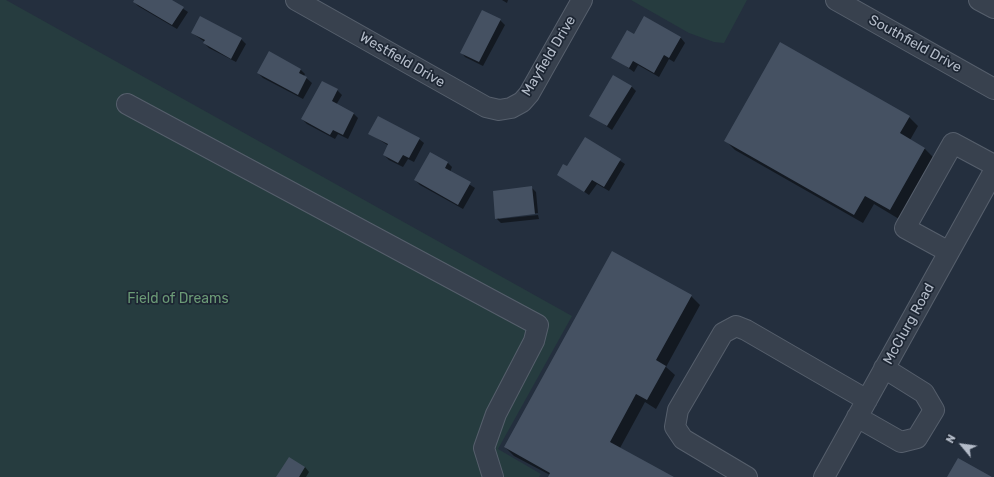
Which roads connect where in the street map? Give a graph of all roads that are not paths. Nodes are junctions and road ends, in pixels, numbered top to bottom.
1 (296, 0) edge
2 (582, 0) edge
3 (836, 0) edge
4 (979, 0) edge
5 (994, 8) edge
6 (994, 89) edge
7 (127, 104) dead end
8 (511, 108) joint
9 (994, 165) edge
10 (994, 172) edge
11 (949, 252) junction
12 (884, 368) junction
13 (867, 400) junction
14 (857, 417) junction
15 (494, 477) edge
16 (747, 477) edge
17 (824, 477) edge

1 - 8 street, Westfield Drive
2 - 8 street, Mayfield Drive
3 - 6 street, Southfield Drive
4 - 5 street
7 - 15 street
9 - 11 street
10 - 11 street, McClurg Road
11 - 12 street, McClurg Road
12 - 13 street, McClurg Road
12 - 14 street
13 - 14 street, McClurg Road
13 - 16 street
14 - 17 street, McClurg Road

